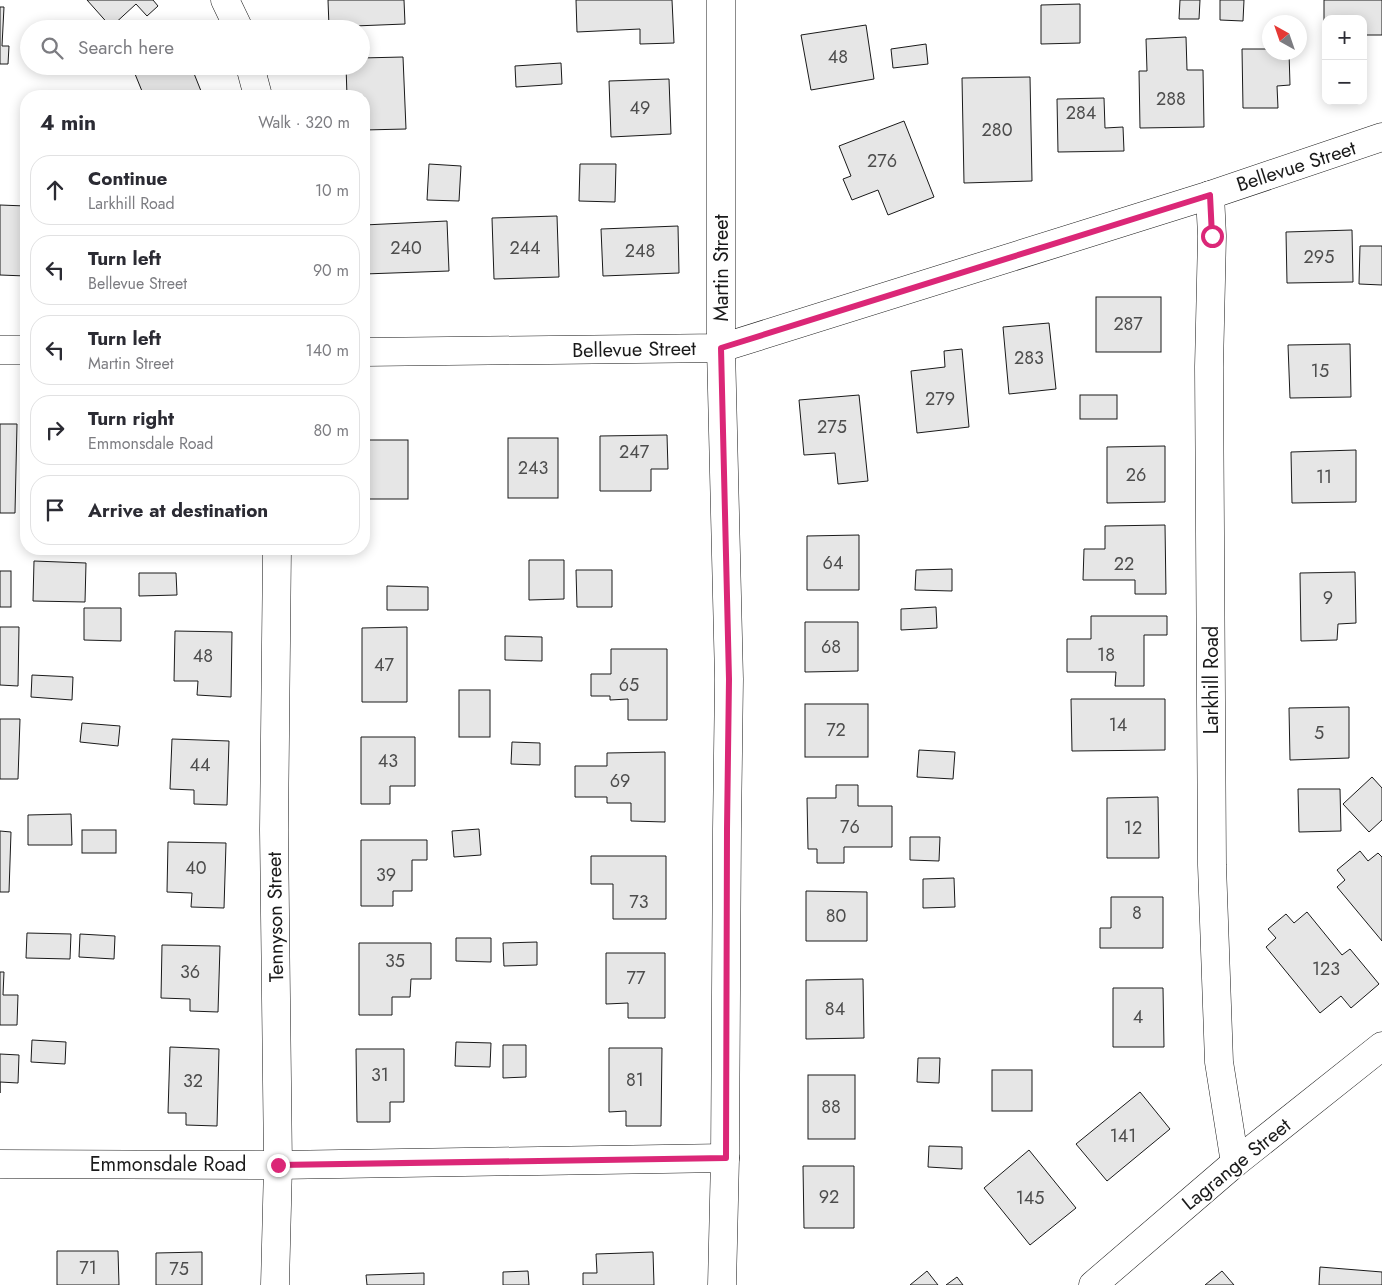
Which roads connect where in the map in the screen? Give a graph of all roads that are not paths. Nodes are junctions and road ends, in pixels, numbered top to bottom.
1 (225, 0) edge
2 (722, 0) edge
3 (235, 20) edge
4 (252, 75) edge
5 (256, 90) edge
6 (1382, 137) edge
7 (1210, 195) junction
8 (721, 348) junction
9 (0, 350) edge
10 (20, 350) edge
11 (370, 352) edge
12 (276, 555) edge
13 (1382, 1046) edge
14 (726, 1158) junction
15 (1235, 1163) junction
16 (0, 1164) edge
17 (278, 1165) junction
18 (275, 1285) edge
19 (722, 1285) edge
20 (1094, 1285) edge

1 - 3 street
2 - 8 street, Martin Street
4 - 5 street
6 - 7 street, Bellevue Street
7 - 8 street, Bellevue Street
7 - 15 street, Larkhill Road
8 - 11 street, Bellevue Street
8 - 14 street, Martin Street
9 - 10 street
12 - 17 street, Tennyson Street
13 - 15 street, Lagrange Street
14 - 17 street, Emmonsdale Road
14 - 19 street, Martin Street
15 - 20 street, Lagrange Street
16 - 17 street, Emmonsdale Road
17 - 18 street, Tennyson Street

